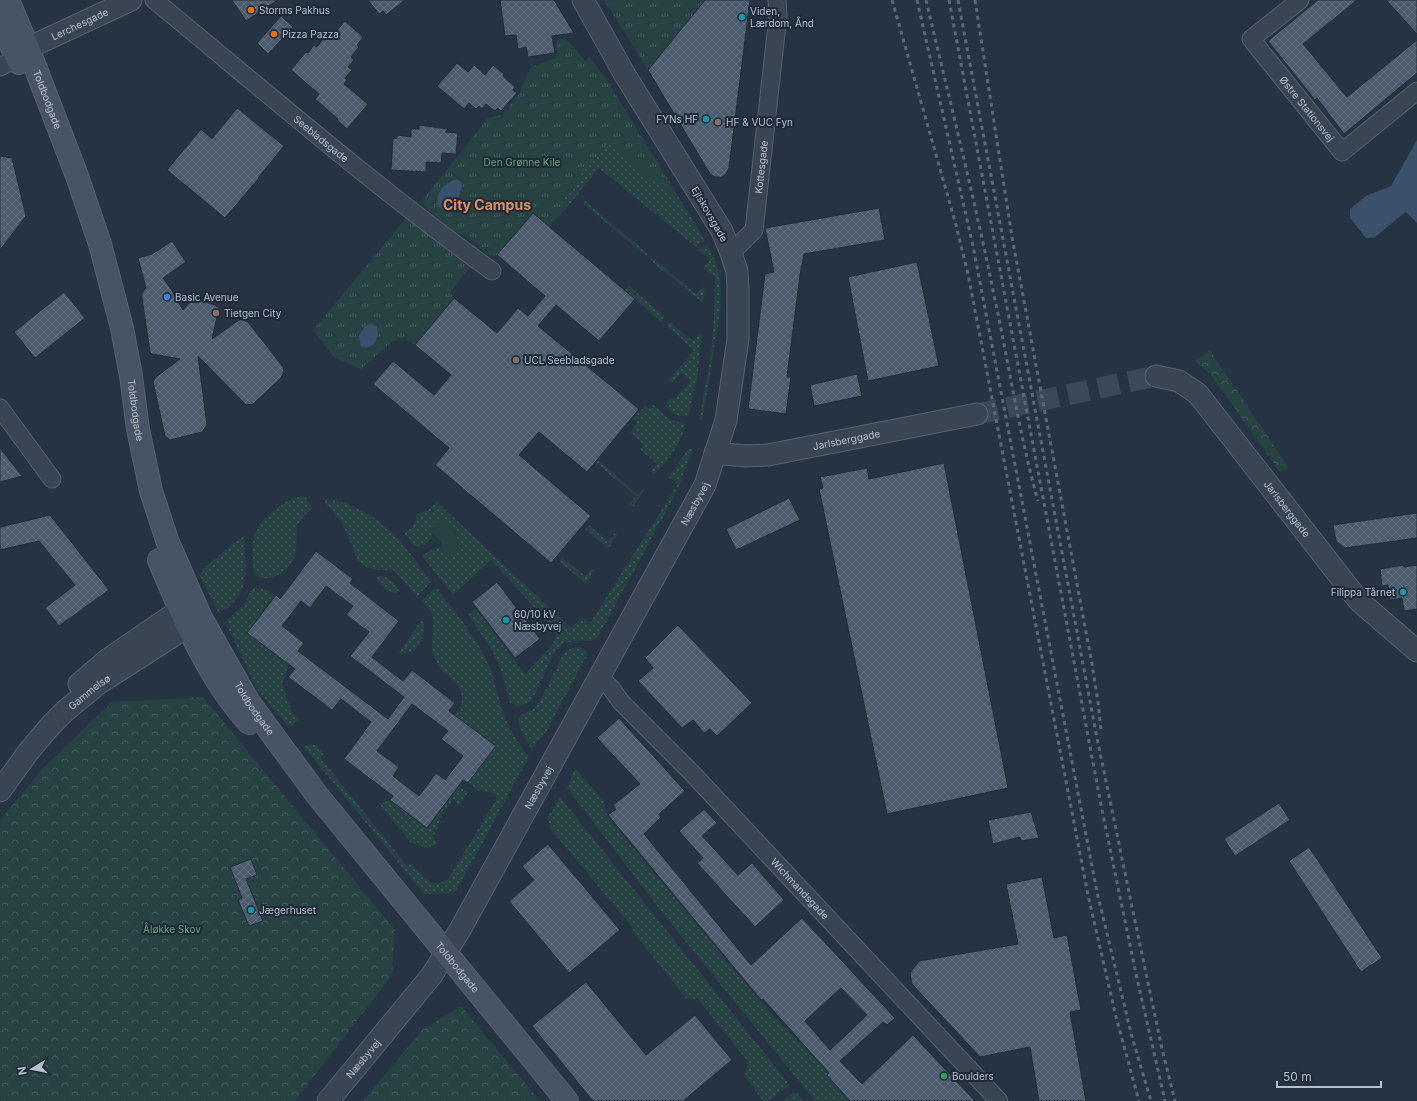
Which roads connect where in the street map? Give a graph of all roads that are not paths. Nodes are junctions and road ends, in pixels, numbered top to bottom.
1 (8, 0) edge
2 (131, 0) edge
3 (154, 0) edge
4 (583, 0) edge
5 (777, 0) edge
6 (1300, 0) edge
7 (0, 21) edge
8 (15, 58) edge
9 (1417, 91) edge
10 (731, 253) junction
11 (492, 271) dead end
12 (1156, 376) tunnel mouth
13 (0, 408) edge
14 (977, 414) tunnel mouth
15 (715, 454) junction
16 (52, 479) dead end
17 (191, 614) junction
18 (1417, 651) edge
19 (599, 677) junction
20 (0, 768) edge
21 (0, 791) edge
22 (445, 953) junction
23 (328, 1101) edge
24 (567, 1101) edge
25 (999, 1101) edge

1 - 8 main road, Toldbodgade
2 - 8 street, Lerchesgade
3 - 11 street, Seebladsgade
4 - 10 street, Ejlskovsgade
5 - 10 street, Kottesgade
6 - 9 street, Østre Stationsvej
7 - 8 main road, Toldbodgade
8 - 17 main road, Toldbodgade
10 - 15 street, Ejlskovsgade
12 - 18 street, Jarlsberggade
13 - 16 street
14 - 15 street, Jarlsberggade
15 - 19 street, Næsbyvej
17 - 20 street, Gammelsø
17 - 21 street, Gammelsø
17 - 22 main road, Toldbodgade
19 - 22 street, Næsbyvej
19 - 25 street, Wichmandsgade
22 - 23 street, Næsbyvej
22 - 24 main road, Toldbodgade

